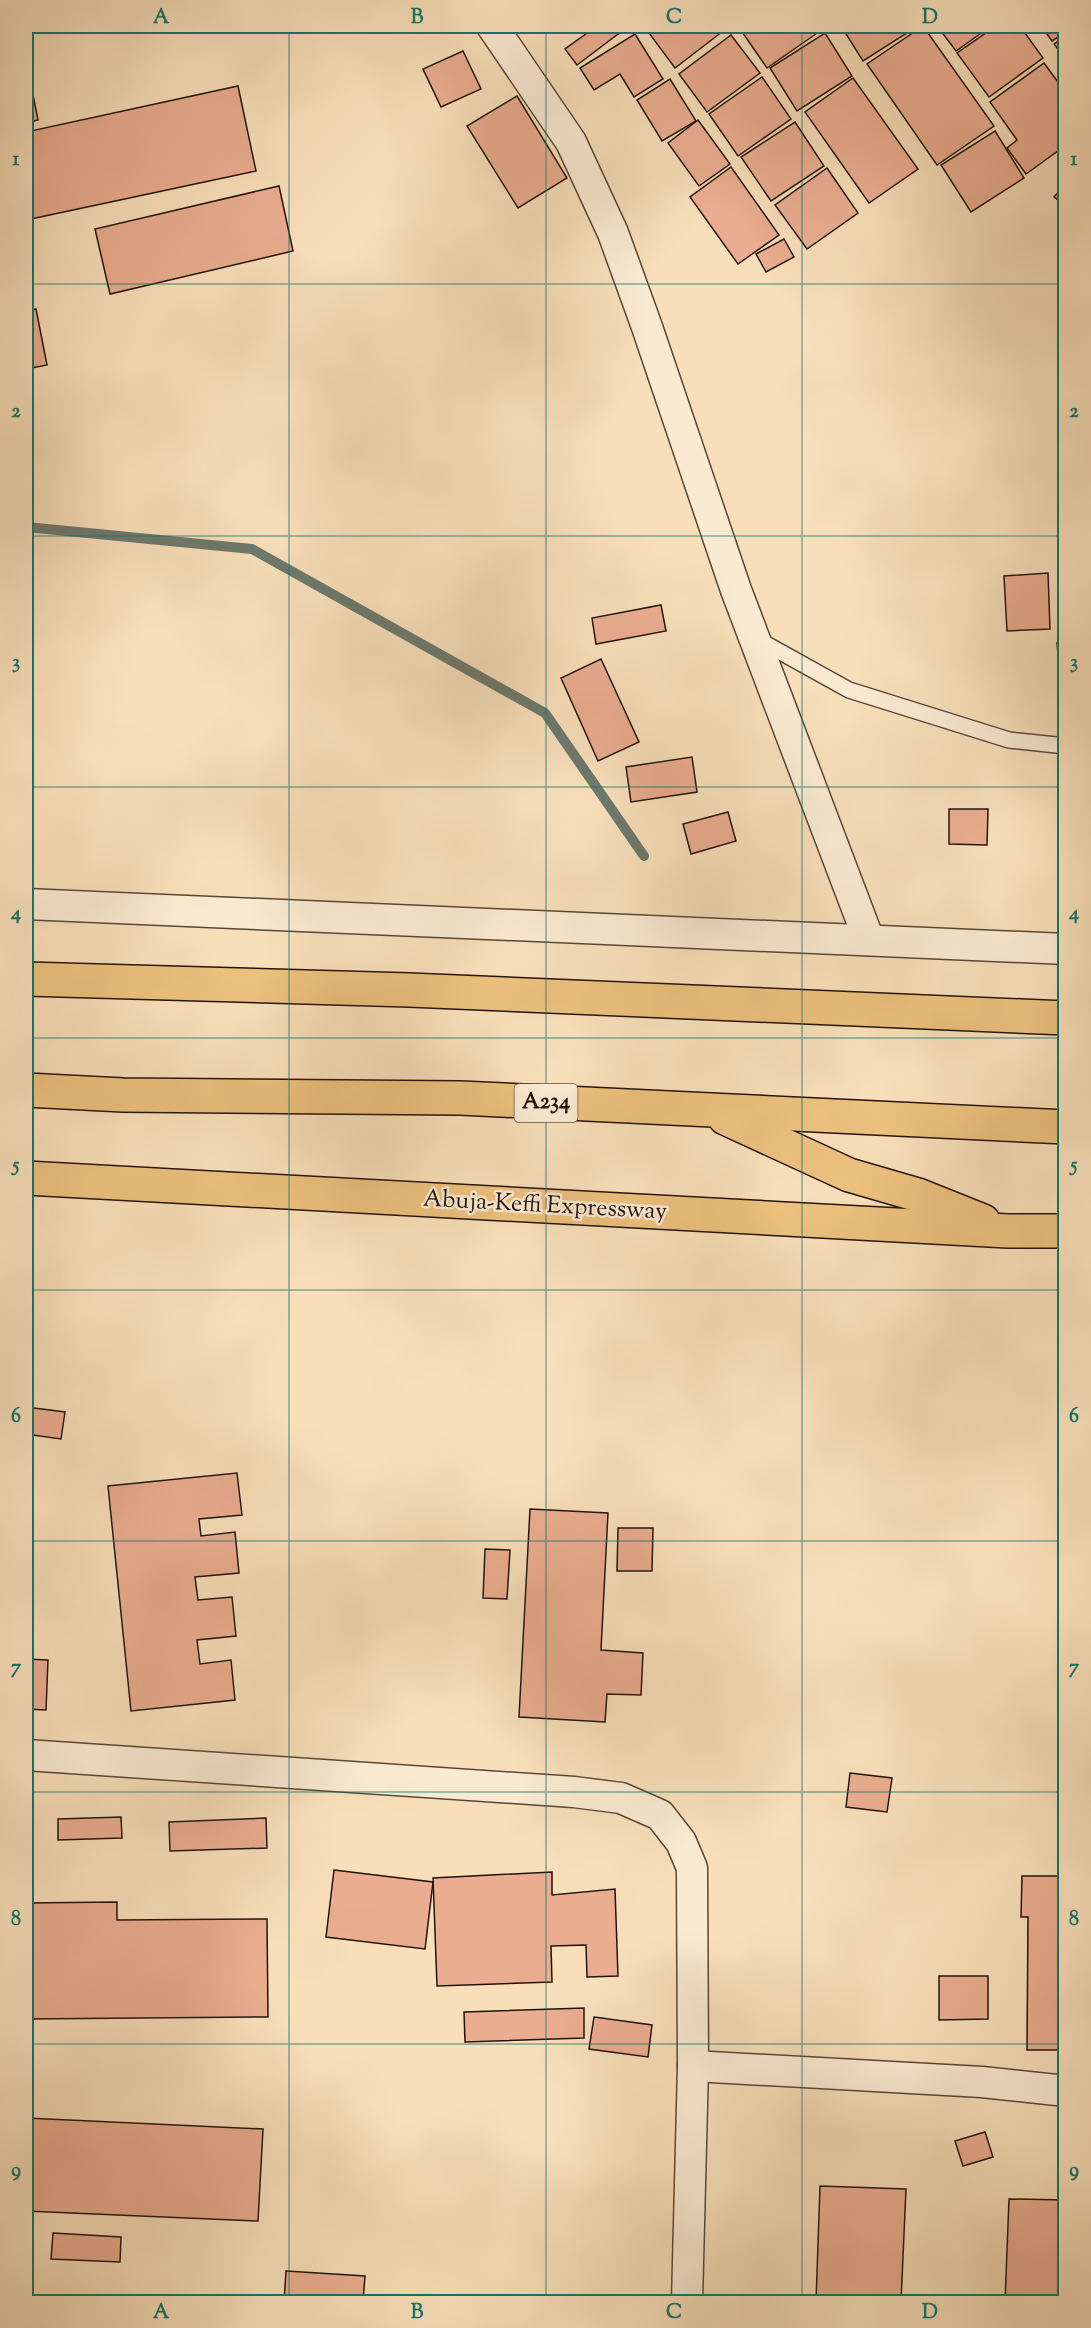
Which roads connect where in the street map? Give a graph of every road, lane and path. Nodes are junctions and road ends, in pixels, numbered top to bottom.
1 (492, 26) edge
2 (754, 638) junction
3 (1065, 746) edge
4 (26, 904) edge
5 (868, 940) junction
6 (1065, 949) edge
7 (26, 979) edge
8 (1065, 1018) edge
9 (26, 1090) edge
10 (710, 1111) junction
11 (1065, 1127) edge
12 (26, 1178) edge
13 (1008, 1231) junction
14 (1065, 1231) edge
15 (26, 1755) edge
16 (693, 2066) junction
17 (1065, 2091) edge
18 (687, 2302) edge

1 - 2 street
2 - 3 lane
2 - 5 street
4 - 5 street
5 - 6 street
7 - 8 highway
9 - 10 highway, A234
10 - 11 highway, A234
10 - 13 highway
12 - 13 highway, Abuja-Keffi Expressway
13 - 14 highway, Abuja-Keffi Expressway
15 - 16 street
16 - 17 street
16 - 18 street

